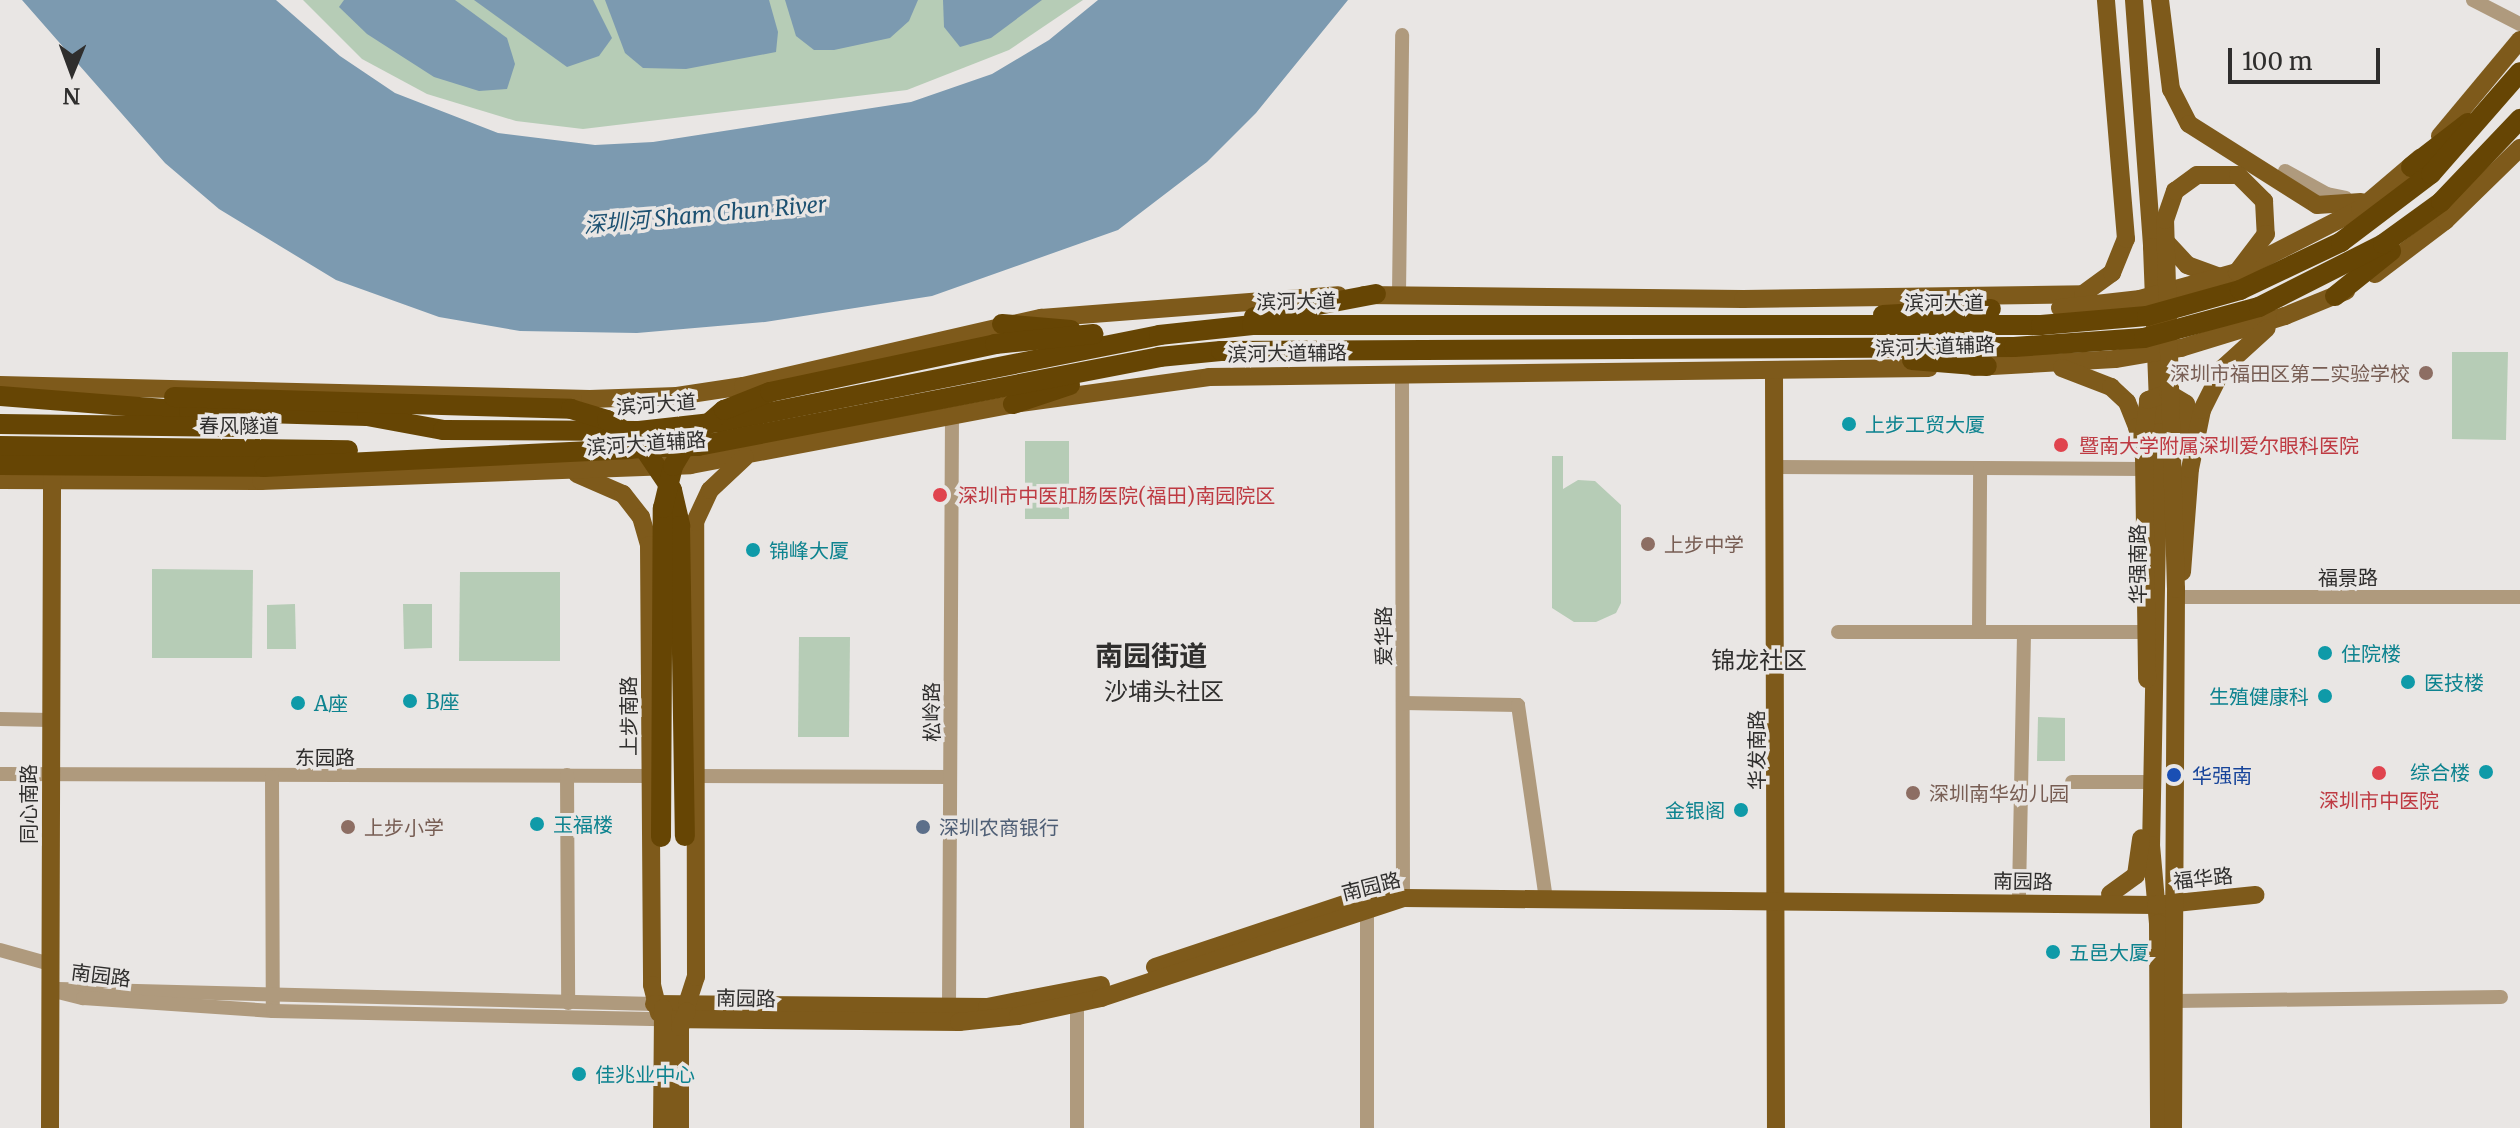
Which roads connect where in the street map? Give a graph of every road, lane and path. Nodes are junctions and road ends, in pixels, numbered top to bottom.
1 (2106, 0) edge
2 (2118, 0) edge
3 (2134, 0) edge
4 (2145, 0) edge
5 (2160, 0) edge
6 (2473, 0) edge
7 (2520, 24) edge
8 (1402, 35) dead end
9 (2520, 40) edge
10 (2520, 72) edge
11 (2506, 93) junction
12 (2520, 119) edge
13 (2520, 148) edge
14 (2426, 151) junction
15 (2411, 167) junction
16 (2267, 177) junction
17 (2381, 192) junction
18 (2441, 202) junction
19 (2152, 247) junction
20 (2229, 275) junction
21 (1376, 294) junction
22 (1399, 294) junction
23 (2335, 296) junction
24 (1895, 298) junction
25 (2067, 303) junction
26 (1991, 309) junction
27 (2285, 316) junction
28 (1802, 326) junction
29 (1188, 331) junction
30 (999, 334) junction
31 (1159, 335) junction
32 (1808, 349) junction
33 (1159, 357) junction
34 (2028, 365) junction
35 (1987, 366) junction
36 (1774, 373) junction
37 (1402, 374) junction
38 (0, 385) edge
39 (0, 396) edge
40 (30, 396) junction
41 (1013, 404) junction
42 (952, 416) junction
43 (0, 424) edge
44 (443, 430) junction
45 (0, 446) edge
46 (477, 455) junction
47 (745, 457) junction
48 (2144, 463) junction
49 (5, 467) edge
50 (1776, 467) junction
51 (1980, 469) junction
52 (2190, 469) junction
53 (552, 470) junction
54 (0, 480) edge
55 (52, 480) junction
56 (695, 541) junction
57 (649, 545) junction
58 (2167, 565) junction
59 (2176, 593) junction
60 (2520, 597) edge
61 (1838, 632) dead end
62 (1979, 632) junction
63 (2024, 632) junction
64 (2145, 632) junction
65 (1403, 703) junction
66 (0, 719) edge
67 (50, 720) junction
68 (2152, 726) junction
69 (0, 774) edge
70 (50, 774) junction
71 (567, 775) junction
72 (651, 776) junction
73 (695, 776) junction
74 (272, 777) junction
75 (950, 777) junction
76 (2072, 782) dead end
77 (2152, 782) junction
78 (685, 836) joint
79 (661, 837) joint
80 (2162, 860) junction
81 (1403, 892) junction
82 (1546, 894) junction
83 (2019, 894) junction
84 (2255, 895) dead end
85 (1778, 896) junction
86 (2114, 899) junction
87 (2162, 901) junction
88 (1367, 907) junction
89 (2158, 949) junction
90 (0, 950) edge
91 (50, 964) junction
92 (50, 990) junction
93 (2501, 997) dead end
94 (1077, 998) junction
95 (2174, 1001) junction
96 (568, 1003) junction
97 (273, 1004) junction
98 (949, 1008) junction
99 (660, 1009) junction
100 (687, 1012) junction
101 (50, 1128) edge
102 (662, 1128) edge
103 (680, 1128) edge
104 (1077, 1128) edge
105 (1367, 1128) edge
106 (1776, 1128) edge
107 (2159, 1128) edge
108 (2173, 1128) edge

1 - 25 main road
2 - 25 main road
3 - 19 main road, 华强南路
4 - 20 main road
5 - 16 main road
6 - 7 street
8 - 22 street
9 - 14 main road, 滨河大道辅路
10 - 11 highway, 滨河大道
11 - 15 highway
11 - 28 highway, 滨河大道
12 - 18 highway
13 - 23 main road, 滨河大道辅路
14 - 15 main road, 滨河大道辅路
14 - 16 street
15 - 17 main road, 滨河大道辅路
16 - 17 main road
16 - 19 main road
16 - 20 main road
16 - 58 main road, 华强南路
17 - 20 main road, 滨河大道辅路
18 - 23 highway
18 - 32 highway
19 - 58 main road, 华强南路
20 - 25 main road, 滨河大道辅路
21 - 22 main road, 滨河大道辅路
21 - 29 highway
21 - 30 main road, 滨河大道辅路
22 - 24 main road, 滨河大道辅路
23 - 27 main road, 滨河大道辅路
24 - 25 main road, 滨河大道辅路
24 - 26 main road, 滨河大道辅路
25 - 26 main road, 滨河大道辅路
26 - 28 highway
27 - 34 main road, 滨河大道辅路
27 - 52 main road
28 - 29 highway, 滨河大道
29 - 31 highway, 滨河大道
30 - 31 highway
30 - 38 main road, 滨河大道辅路
30 - 79 highway
31 - 44 highway, 滨河大道
32 - 33 highway
32 - 35 highway
33 - 41 highway
33 - 46 highway
34 - 35 main road, 滨河大道辅路
34 - 48 main road
35 - 36 main road, 滨河大道辅路
36 - 37 main road, 滨河大道辅路
36 - 50 main road, 华发南路
37 - 41 main road, 滨河大道辅路
37 - 65 street, 爱华路
39 - 40 highway, 滨河大道
40 - 44 highway, 滨河大道
40 - 78 highway
41 - 42 main road, 滨河大道辅路
42 - 47 main road, 滨河大道辅路
42 - 75 street, 松岭路
43 - 44 highway, 春风隧道
45 - 46 highway, 春风隧道
46 - 49 highway
47 - 53 main road, 滨河大道辅路
47 - 56 main road
48 - 51 street
48 - 52 main road
48 - 64 main road
50 - 51 street
50 - 85 main road, 华发南路
51 - 62 street
52 - 59 main road
53 - 55 main road, 滨河大道辅路
53 - 57 main road, 上步南路
54 - 55 main road, 滨河大道辅路
55 - 67 main road, 同心南路
56 - 57 main road
56 - 73 main road
57 - 72 main road, 上步南路
58 - 59 main road, 华强南路
58 - 68 main road, 华强南路
59 - 60 street, 福景路
59 - 80 main road, 华强南路
61 - 62 street
62 - 63 street
63 - 64 street
63 - 83 street
64 - 68 main road
65 - 81 street, 爱华路
65 - 82 street
66 - 67 street
67 - 70 main road, 同心南路
68 - 77 main road, 华强南路
69 - 70 street, 东园路
70 - 74 street, 东园路
70 - 91 main road, 同心南路
71 - 72 street, 东园路
71 - 74 street, 东园路
71 - 96 street
72 - 99 main road, 上步南路
73 - 75 street
73 - 100 main road
74 - 97 street
75 - 98 street, 松岭路
76 - 77 street
77 - 80 main road, 华强南路
77 - 86 main road
78 - 100 main road
79 - 99 main road, 上步南路
80 - 87 main road, 华强南路
81 - 82 main road, 南园路
81 - 88 main road, 南园路
81 - 94 main road, 南园路
82 - 85 main road, 南园路
83 - 85 main road, 南园路
83 - 86 main road, 南园路
84 - 87 main road, 福华路
85 - 86 main road, 南园路
85 - 106 main road, 华发南路
86 - 87 main road, 南园路
86 - 89 main road
87 - 89 main road, 华强南路
87 - 95 main road, 华强南路
88 - 94 main road, 南园路
88 - 105 street
89 - 107 main road, 华强南路
90 - 91 street
91 - 92 main road, 同心南路
92 - 97 street, 南园路
92 - 101 main road, 同心南路
93 - 95 street
94 - 98 main road, 南园路
94 - 100 main road, 南园路
94 - 104 street
95 - 108 main road, 华强南路
96 - 97 street, 南园路
96 - 99 street, 南园路
97 - 99 street, 南园路
98 - 100 main road, 南园路
99 - 100 main road, 南园路
99 - 102 main road, 上步南路
100 - 103 main road

